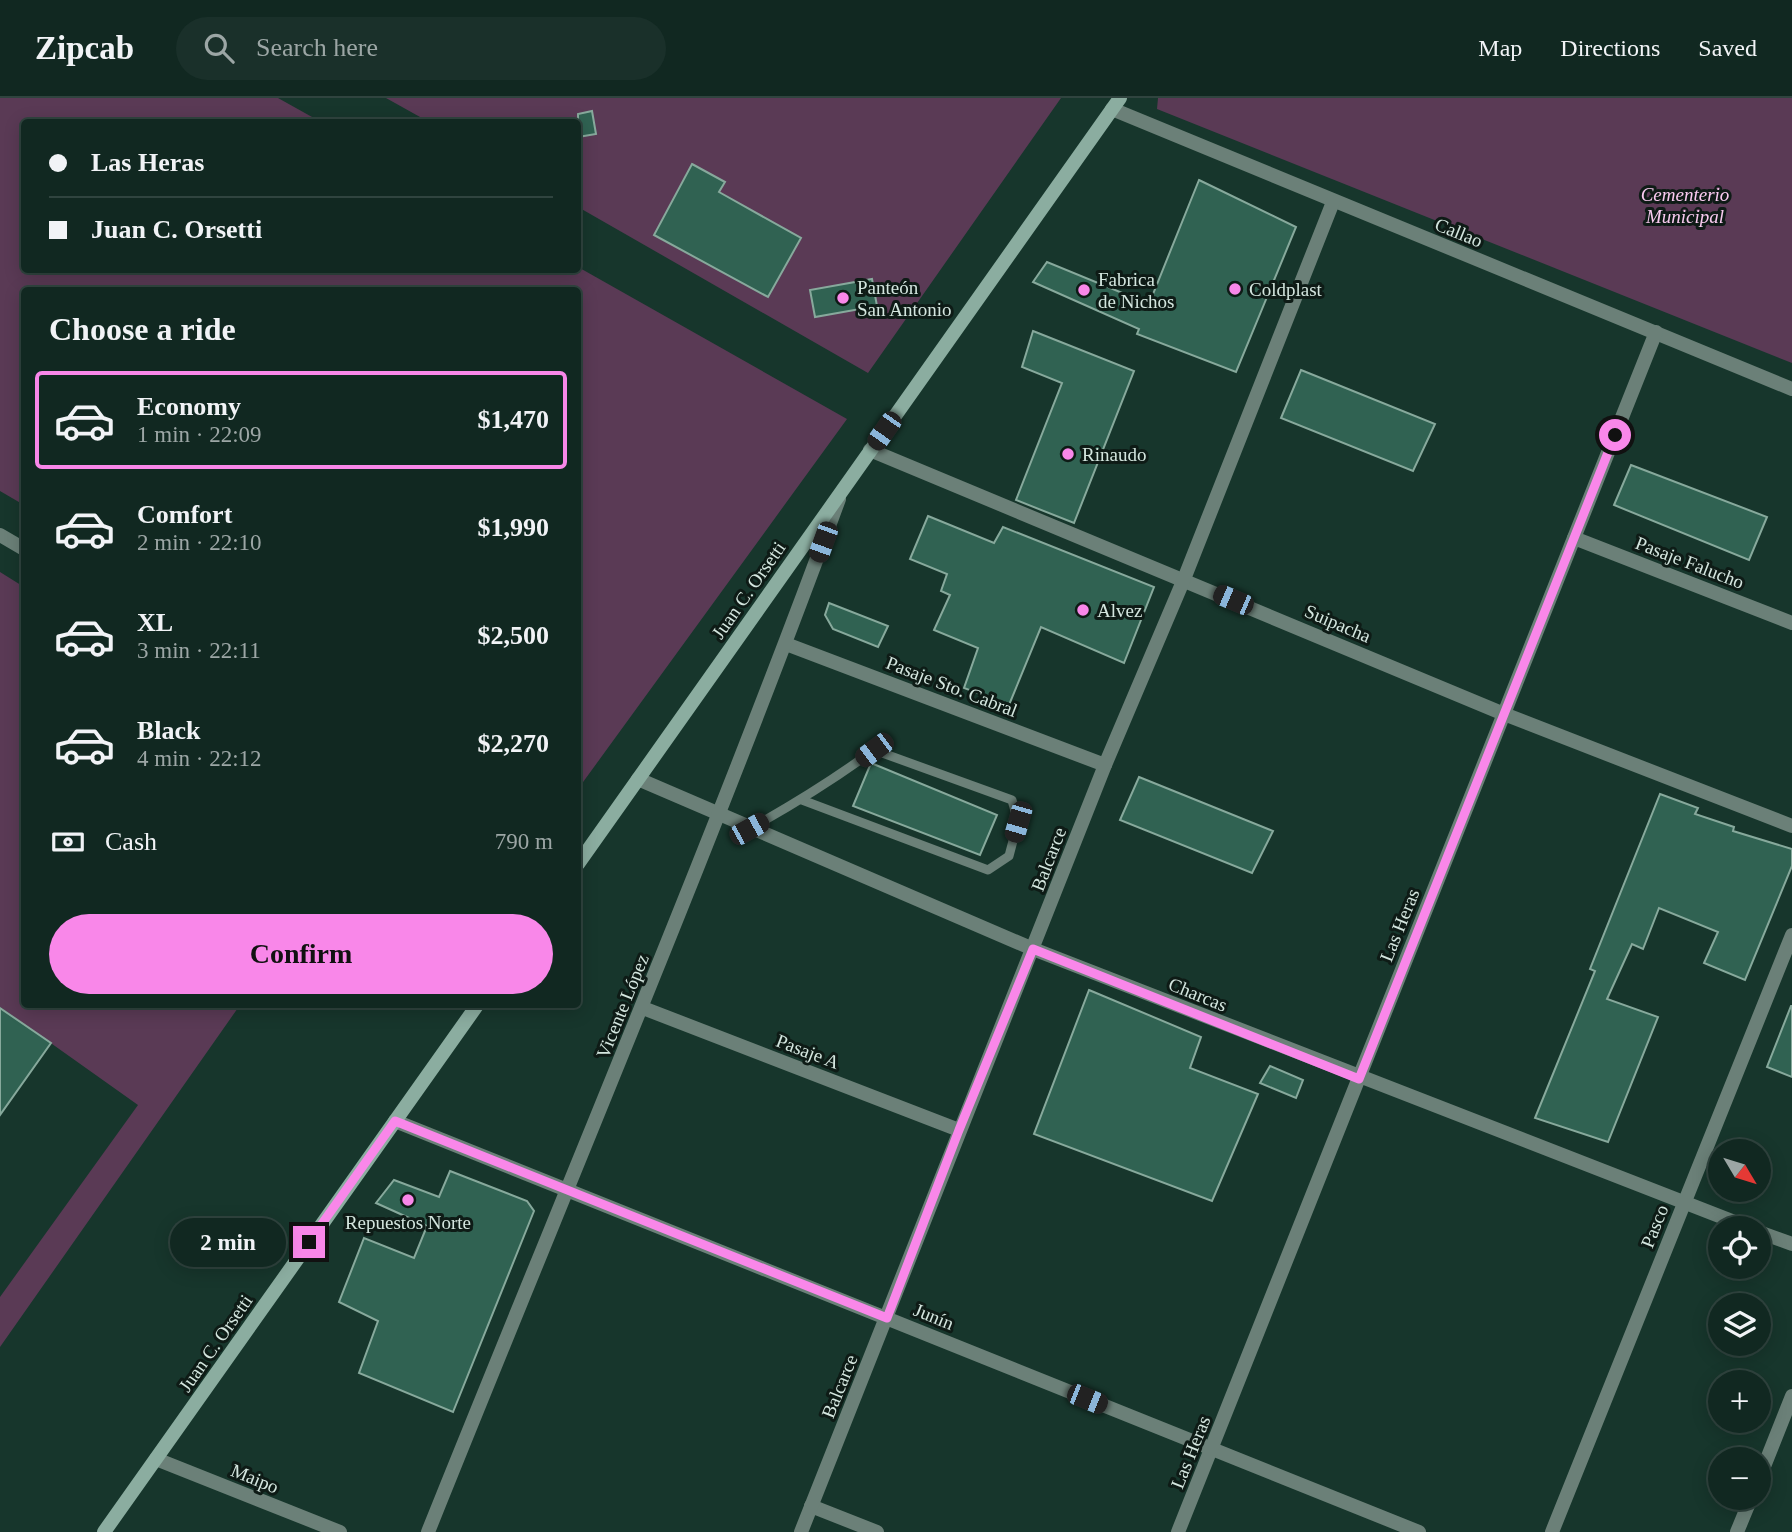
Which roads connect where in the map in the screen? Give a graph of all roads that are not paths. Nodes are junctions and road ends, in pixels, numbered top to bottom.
1 (1116, 103) edge
2 (1333, 202) junction
3 (1656, 332) junction
4 (1792, 389) edge
5 (870, 450) junction
6 (842, 491) junction
7 (0, 535) edge
8 (1574, 538) junction
9 (21, 547) edge
10 (1184, 579) junction
11 (1792, 623) edge
12 (786, 644) junction
13 (1504, 714) junction
14 (1105, 765) junction
15 (638, 779) junction
16 (803, 800) junction
17 (718, 816) junction
18 (1792, 826) edge
19 (749, 829) junction
20 (581, 860) edge
21 (1792, 935) edge
22 (1033, 949) junction
23 (475, 1008) edge
24 (643, 1008) junction
25 (1359, 1079) junction
26 (395, 1121) junction
27 (959, 1130) junction
28 (565, 1190) junction
29 (1684, 1204) junction
30 (1717, 1216) edge
31 (1771, 1236) edge
32 (1792, 1244) edge
33 (887, 1318) junction
34 (1792, 1396) edge
35 (1211, 1449) junction
36 (1771, 1449) edge
37 (156, 1459) junction
38 (811, 1506) junction
39 (1746, 1510) edge
40 (104, 1532) edge
41 (340, 1532) edge
42 (428, 1532) edge
43 (801, 1532) edge
44 (877, 1532) edge
45 (1178, 1532) edge
46 (1419, 1532) edge
47 (1552, 1532) edge
48 (1737, 1532) edge

1 - 2 street, Callao
1 - 5 street, Juan C. Orsetti
2 - 3 street, Callao
2 - 10 street, Balcarce
3 - 4 street, Callao
3 - 8 street, Las Heras
5 - 6 street, Juan C. Orsetti
5 - 10 street, Suipacha
6 - 12 street, Vicente López
6 - 15 street, Juan C. Orsetti
7 - 9 street
8 - 11 street, Pasaje Falucho
8 - 13 street, Las Heras
10 - 13 street, Suipacha
10 - 14 street, Balcarce
12 - 14 street, Pasaje Sto. Cabral
12 - 17 street, Vicente López
13 - 18 street, Suipacha
13 - 25 street, Las Heras
14 - 22 street, Balcarce
15 - 17 street, Charcas
15 - 20 street, Juan C. Orsetti
16 - 16 lane
16 - 19 lane
17 - 19 street, Charcas
17 - 24 street, Vicente López
19 - 22 street, Charcas
21 - 29 street, Pasco
22 - 25 street, Charcas
22 - 27 street, Balcarce
23 - 26 street, Juan C. Orsetti
24 - 27 street, Pasaje A
24 - 28 street, Vicente López
25 - 29 street, Charcas
25 - 35 street, Las Heras
26 - 28 street, Junín
26 - 37 street, Juan C. Orsetti
27 - 33 street, Balcarce
28 - 33 street, Junín
28 - 42 street, Vicente López
29 - 30 street, Charcas
29 - 47 street, Pasco
31 - 32 street
33 - 35 street, Junín
33 - 38 street, Balcarce
34 - 36 street
35 - 45 street, Las Heras
35 - 46 street, Junín
37 - 40 street, Juan C. Orsetti
37 - 41 street, Maipo
38 - 43 street, Balcarce
38 - 44 street
39 - 48 street

